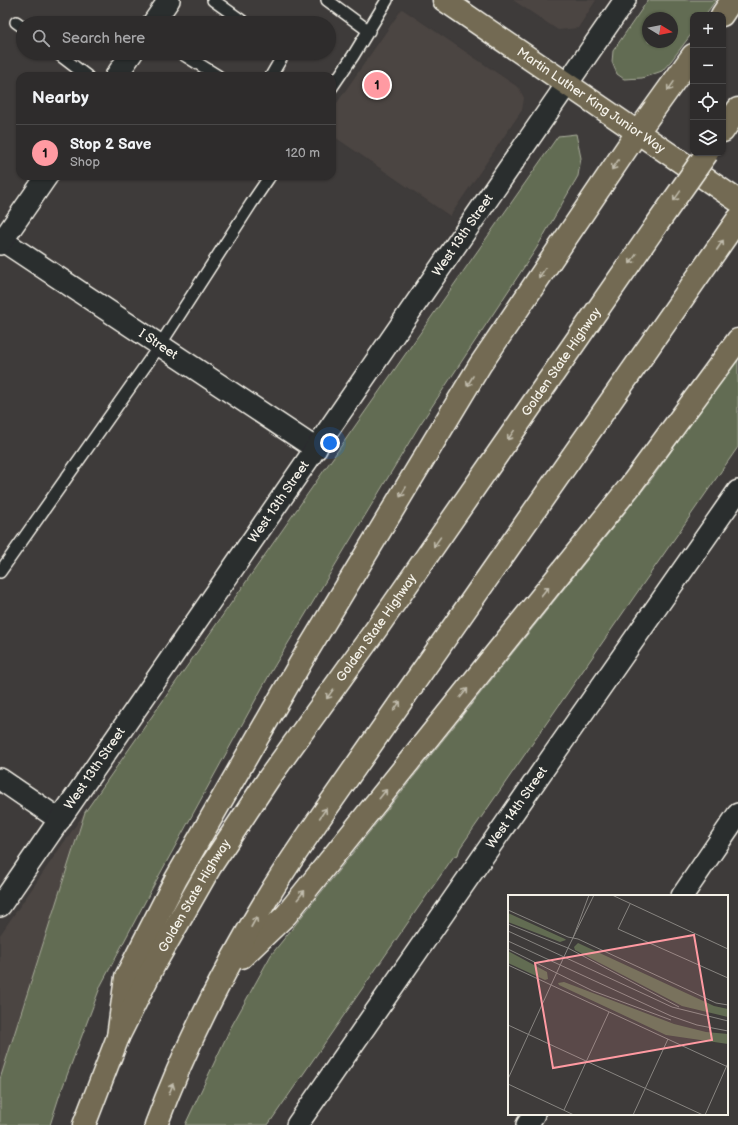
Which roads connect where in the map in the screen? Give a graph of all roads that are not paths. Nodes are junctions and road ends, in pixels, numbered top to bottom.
1 (214, 0) edge
2 (327, 0) edge
3 (387, 0) edge
4 (444, 0) edge
5 (626, 0) edge
6 (732, 0) edge
7 (165, 1) edge
8 (724, 12) edge
9 (157, 16) edge
10 (236, 16) edge
11 (369, 31) junction
12 (690, 59) edge
13 (66, 60) edge
14 (127, 60) edge
15 (192, 60) edge
16 (280, 60) edge
17 (82, 72) edge
18 (119, 72) edge
19 (212, 72) edge
20 (273, 72) edge
21 (336, 81) edge
22 (566, 85) junction
23 (637, 133) junction
24 (705, 156) edge
25 (44, 180) edge
26 (267, 180) edge
27 (738, 201) edge
28 (738, 219) edge
29 (1, 241) edge
30 (738, 340) edge
31 (160, 345) junction
32 (316, 449) junction
33 (738, 491) edge
34 (0, 572) edge
35 (0, 779) edge
36 (738, 814) edge
37 (60, 820) junction
38 (683, 895) edge
39 (0, 906) edge
40 (225, 973) junction
41 (118, 1037) junction
42 (533, 1115) edge
43 (84, 1125) edge
44 (156, 1125) edge
45 (297, 1125) edge
46 (527, 1125) edge

1 - 10 lane
2 - 11 lane
3 - 11 lane
4 - 22 highway, Martin Luther King Junior Way
5 - 22 street, West 13th Street
6 - 8 highway
7 - 9 street
11 - 21 lane
12 -> 23 highway
13 - 17 lane
14 - 18 street
15 - 19 lane
16 - 20 lane
22 - 23 highway, Martin Luther King Junior Way
22 - 32 street, West 13th Street
23 - 27 highway, Martin Luther King Junior Way
23 -> 41 highway
24 -> 41 highway, Golden State Highway, bridge
25 - 29 street
26 - 31 lane
40 -> 28 highway
29 - 31 street, I Street
40 -> 30 highway
31 - 32 street, I Street
31 - 34 lane
32 - 37 street, West 13th Street
33 - 45 street, West 14th Street
35 - 37 street
36 - 38 street
37 - 39 street, West 13th Street
44 -> 40 highway
41 - 43 highway, Golden State Highway
42 - 46 street

